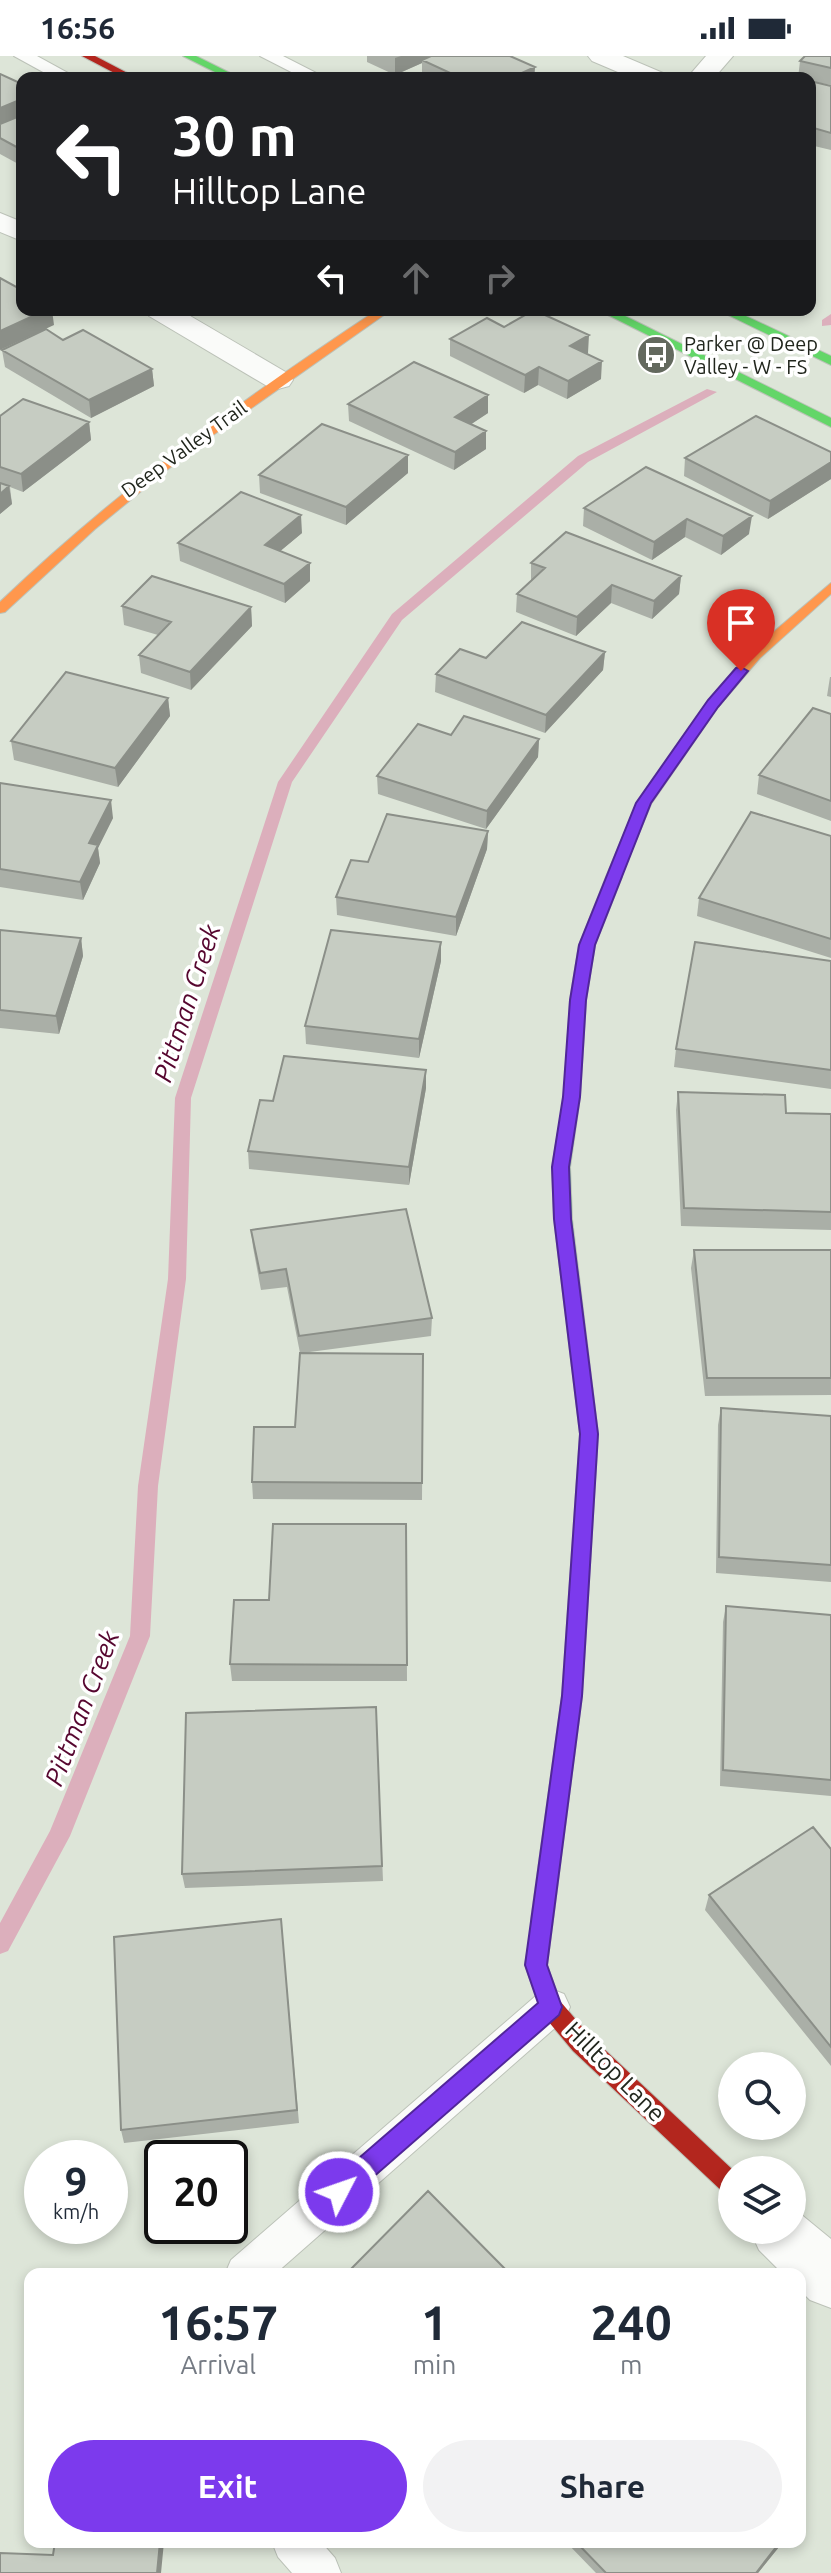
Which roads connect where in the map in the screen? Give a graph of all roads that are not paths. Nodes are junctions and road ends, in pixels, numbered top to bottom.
1 (23, 56) edge
2 (87, 56) edge
3 (188, 56) edge
4 (269, 56) edge
5 (601, 56) edge
6 (720, 56) edge
7 (56, 72) edge
8 (120, 72) edge
9 (222, 72) edge
10 (304, 72) edge
11 (640, 72) edge
12 (705, 72) edge
13 (169, 316) edge
14 (376, 316) edge
15 (616, 316) edge
16 (737, 316) edge
17 (831, 361) edge
18 (278, 380) junction
19 (831, 423) edge
20 (831, 587) edge
21 (0, 609) edge
22 (551, 2007) junction
23 (718, 2172) edge
24 (794, 2244) edge
25 (252, 2268) edge
26 (831, 2279) edge
27 (298, 2548) edge
28 (320, 2573) edge

1 - 7 lane
2 - 8 street
3 - 9 street
4 - 10 lane
5 - 11 street
6 - 12 street
13 - 18 street
14 - 18 street, Deep Valley Trail
15 - 19 street
16 - 17 street
18 - 21 street, Deep Valley Trail
20 - 22 street, Hilltop Lane
22 - 23 street, Hilltop Lane
22 - 25 lane
24 - 26 street
27 - 28 lane

